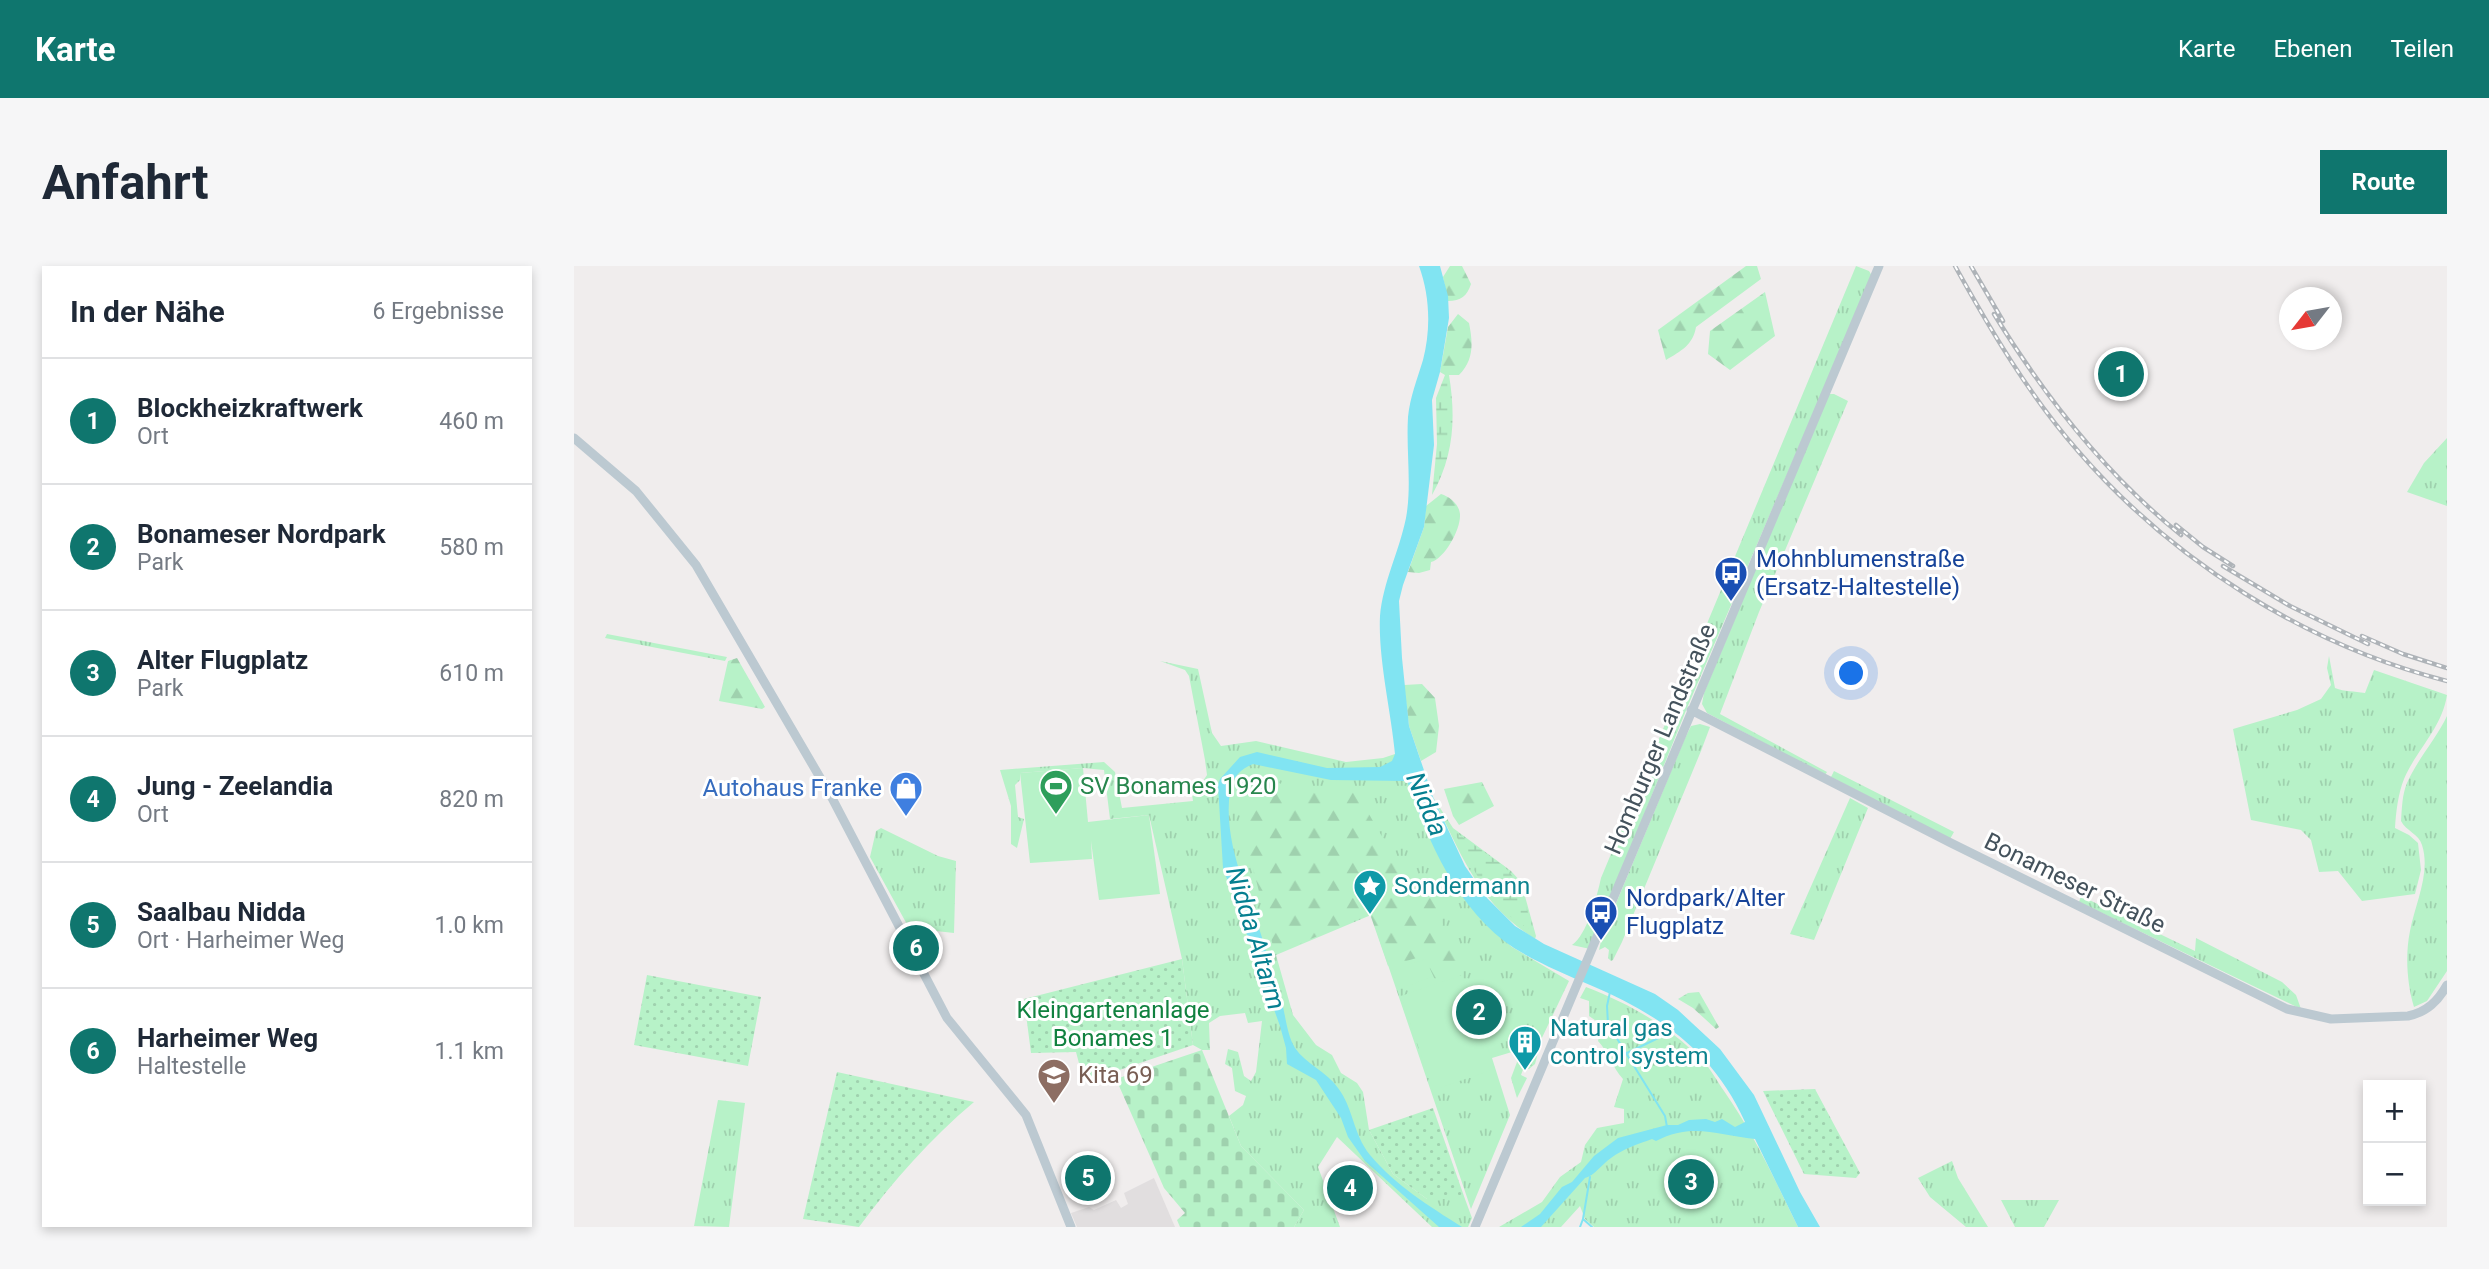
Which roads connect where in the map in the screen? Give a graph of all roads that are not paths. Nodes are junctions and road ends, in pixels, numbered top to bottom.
1 (1878, 266) edge
2 (574, 438) edge
3 (1691, 710) junction
4 (2447, 985) edge
5 (1475, 1226) edge
6 (1071, 1227) edge

1 - 3 street, Homburger Landstraße
2 - 6 street
3 - 4 street, Bonameser Straße
3 - 5 street, Homburger Landstraße

